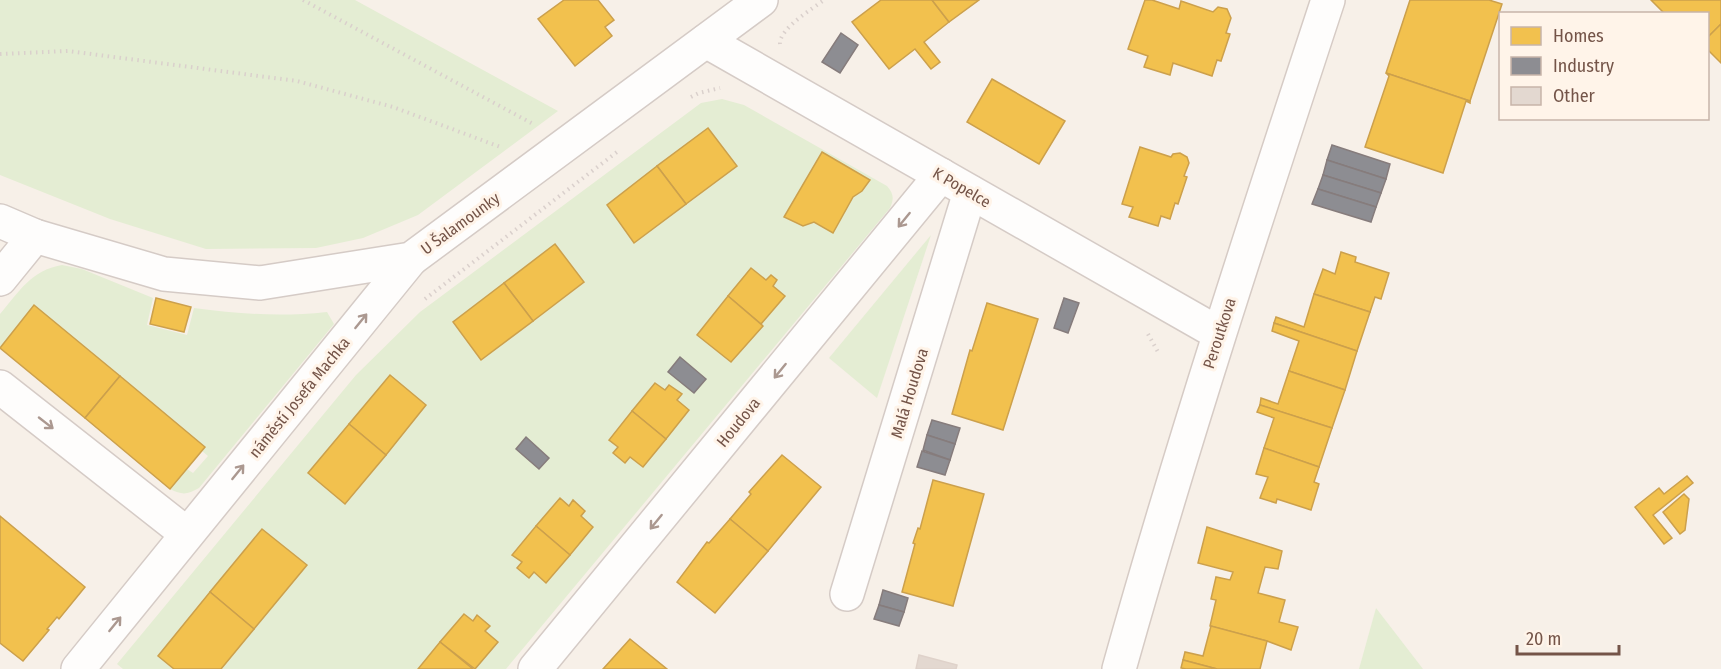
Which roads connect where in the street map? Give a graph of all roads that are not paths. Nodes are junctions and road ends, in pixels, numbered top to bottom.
1 (761, 0) edge
2 (1328, 0) edge
3 (706, 41) junction
4 (941, 175) junction
5 (970, 192) junction
6 (0, 221) edge
7 (35, 236) junction
8 (411, 259) junction
9 (0, 279) edge
10 (1218, 333) junction
11 (0, 387) edge
12 (188, 534) junction
13 (848, 594) dead end
14 (78, 669) edge
15 (535, 669) edge
16 (1119, 669) edge

1 - 3 street, U Šalamounky
2 - 10 street, Peroutkova
3 - 4 street, K Popelce
3 - 8 street, U Šalamounky
4 - 5 street, K Popelce
4 -> 15 street, Houdova
5 - 10 street, K Popelce
5 - 13 street, Malá Houdova
6 - 7 street, U Šalamounky
7 - 8 street, U Šalamounky
7 - 9 street
12 -> 8 street, náměstí Josefa Machka
10 - 16 street, Peroutkova
11 -> 12 street
14 -> 12 street, náměstí Josefa Machka

